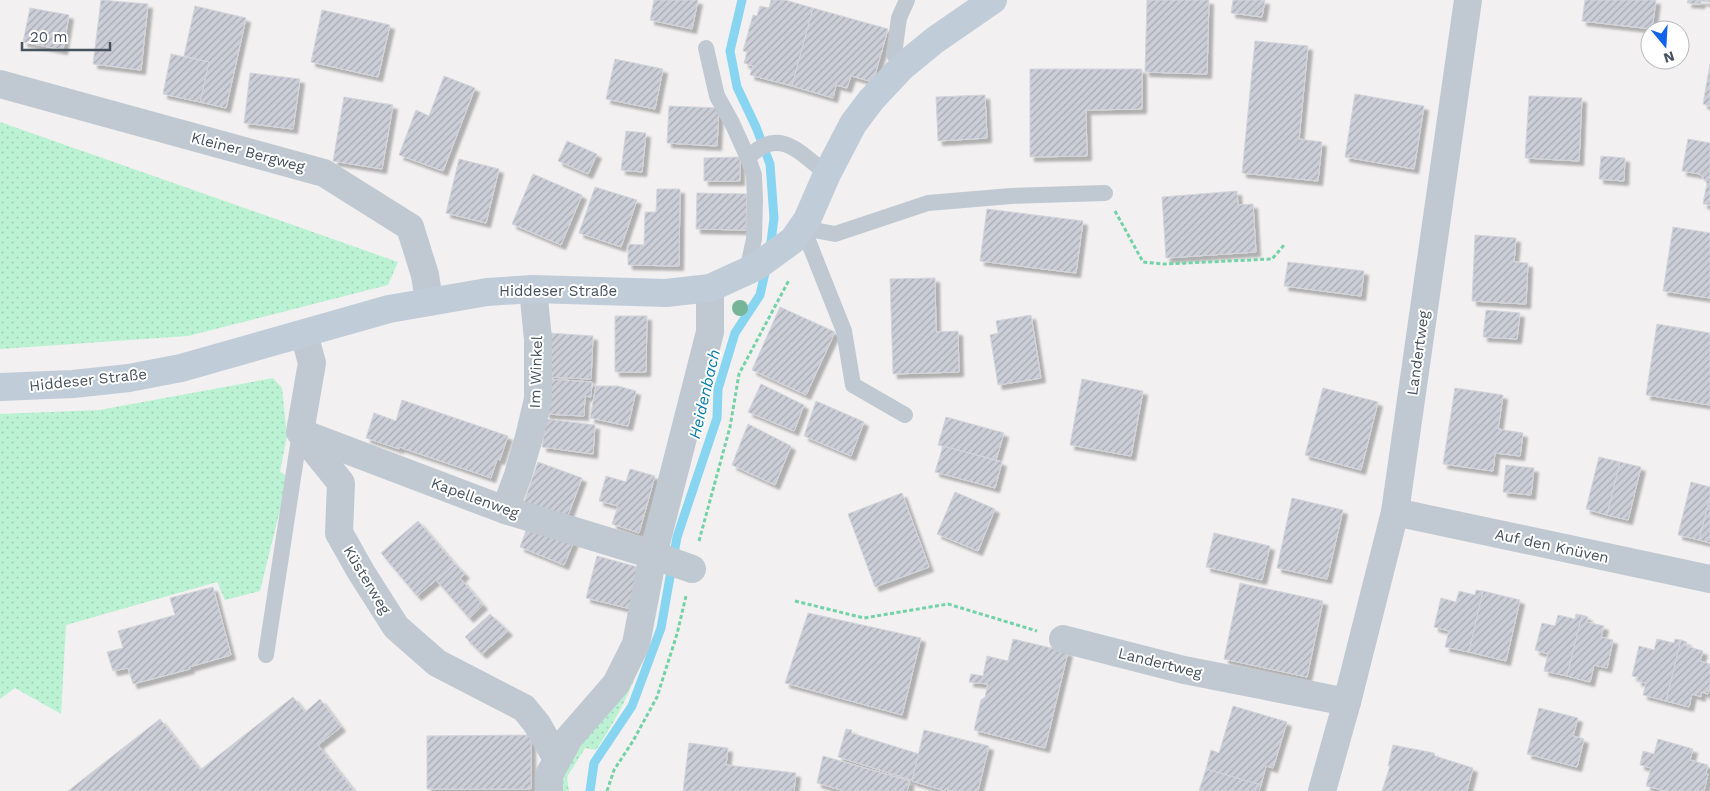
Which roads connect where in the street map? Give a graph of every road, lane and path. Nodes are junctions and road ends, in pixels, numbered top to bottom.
1 (908, 0) edge
2 (993, 0) edge
3 (1468, 0) edge
4 (706, 48) dead end
5 (902, 67) junction
6 (0, 84) edge
7 (752, 153) junction
8 (827, 174) junction
9 (1105, 193) joint
10 (794, 239) junction
11 (1285, 244) dead end
12 (751, 269) junction
13 (710, 288) junction
14 (533, 289) junction
15 (429, 301) junction
16 (304, 334) junction
17 (0, 387) edge
18 (905, 414) dead end
19 (300, 432) junction
20 (504, 510) junction
21 (1395, 512) junction
22 (653, 555) junction
23 (692, 570) junction
24 (1710, 579) edge
25 (795, 601) dead end
26 (1063, 639) joint
27 (266, 655) dead end
28 (1347, 702) junction
29 (558, 759) junction
30 (549, 791) edge
31 (607, 791) edge
32 (1322, 791) edge

1 - 5 lane
2 - 5 main road
3 - 21 street, Landertweg
4 - 7 lane
5 - 8 main road
6 - 15 street, Kleiner Bergweg
7 - 8 lane
7 - 12 lane
8 - 10 main road
9 - 10 lane
9 - 11 path
10 - 12 main road, Hiddeser Straße
10 - 18 lane
10 - 23 path
12 - 13 main road, Hiddeser Straße
13 - 14 main road, Hiddeser Straße
13 - 22 street
14 - 15 main road, Hiddeser Straße
14 - 20 street, Im Winkel
15 - 16 main road, Hiddeser Straße
16 - 17 main road, Hiddeser Straße
16 - 19 street
19 - 20 street, Kapellenweg
19 - 27 lane
19 - 29 street, Küsterweg
20 - 22 street, Kapellenweg
21 - 24 street, Auf den Knüven
21 - 28 street, Landertweg
22 - 23 street, Kapellenweg
22 - 29 street
23 - 31 path
25 - 26 path
26 - 28 street, Landertweg
28 - 32 street, Landertweg
29 - 30 street

